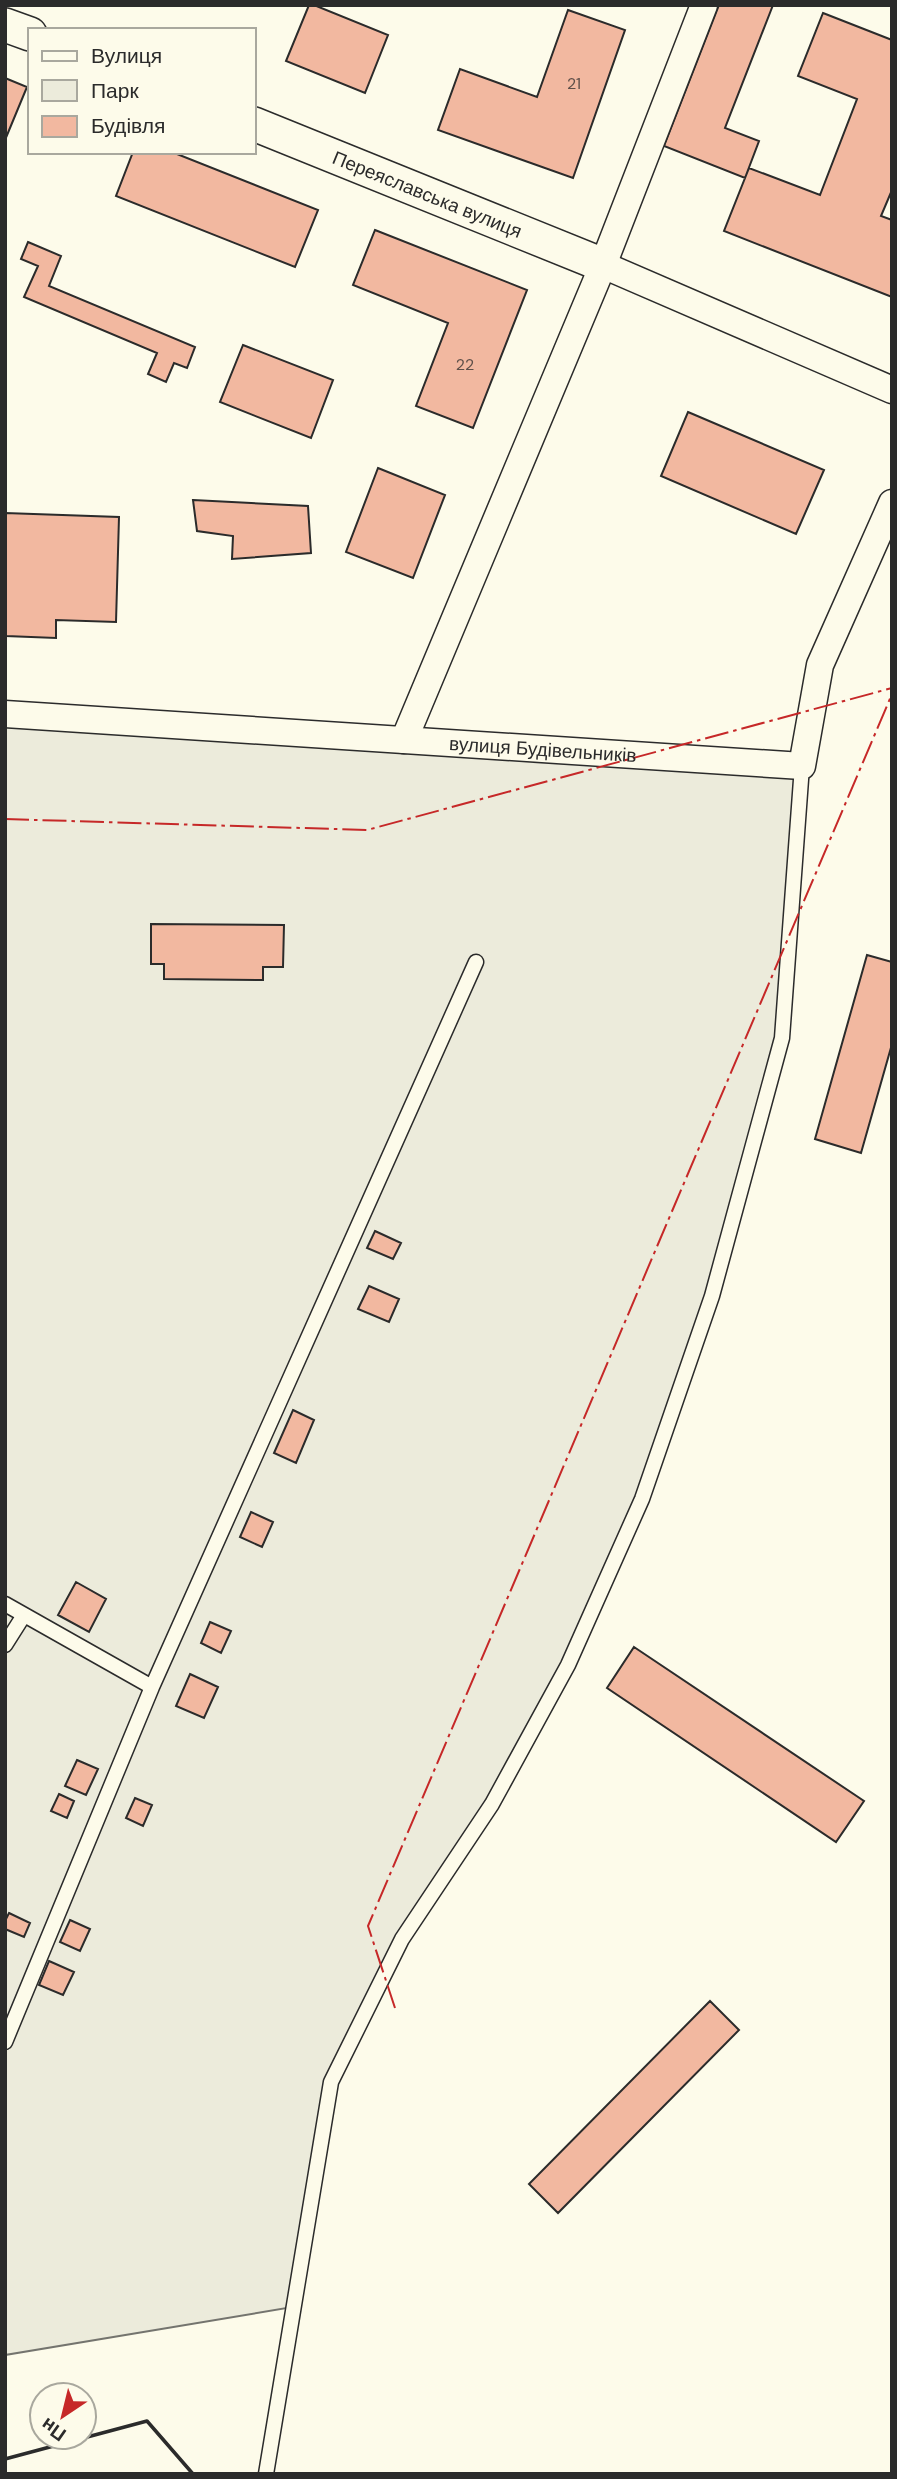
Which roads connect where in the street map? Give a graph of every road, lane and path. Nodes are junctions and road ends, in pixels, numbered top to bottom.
1 (704, 5) edge
2 (5, 24) edge
3 (28, 33) edge
4 (256, 125) edge
5 (603, 265) junction
6 (892, 390) edge
7 (892, 503) edge
8 (5, 715) edge
9 (404, 740) junction
10 (802, 766) junction
11 (476, 962) dead end
12 (5, 1604) edge
13 (24, 1615) junction
14 (5, 1645) edge
15 (152, 1687) junction
16 (5, 2042) edge
17 (266, 2474) edge

1 - 5 street
2 - 3 street
4 - 5 street, Переяславська вулиця
5 - 6 street
5 - 9 street
7 - 10 street
8 - 9 street, вулиця Будівельників
9 - 10 street, вулиця Будівельників
10 - 17 lane
11 - 15 lane
12 - 13 lane
13 - 14 lane
13 - 15 lane
15 - 16 lane

